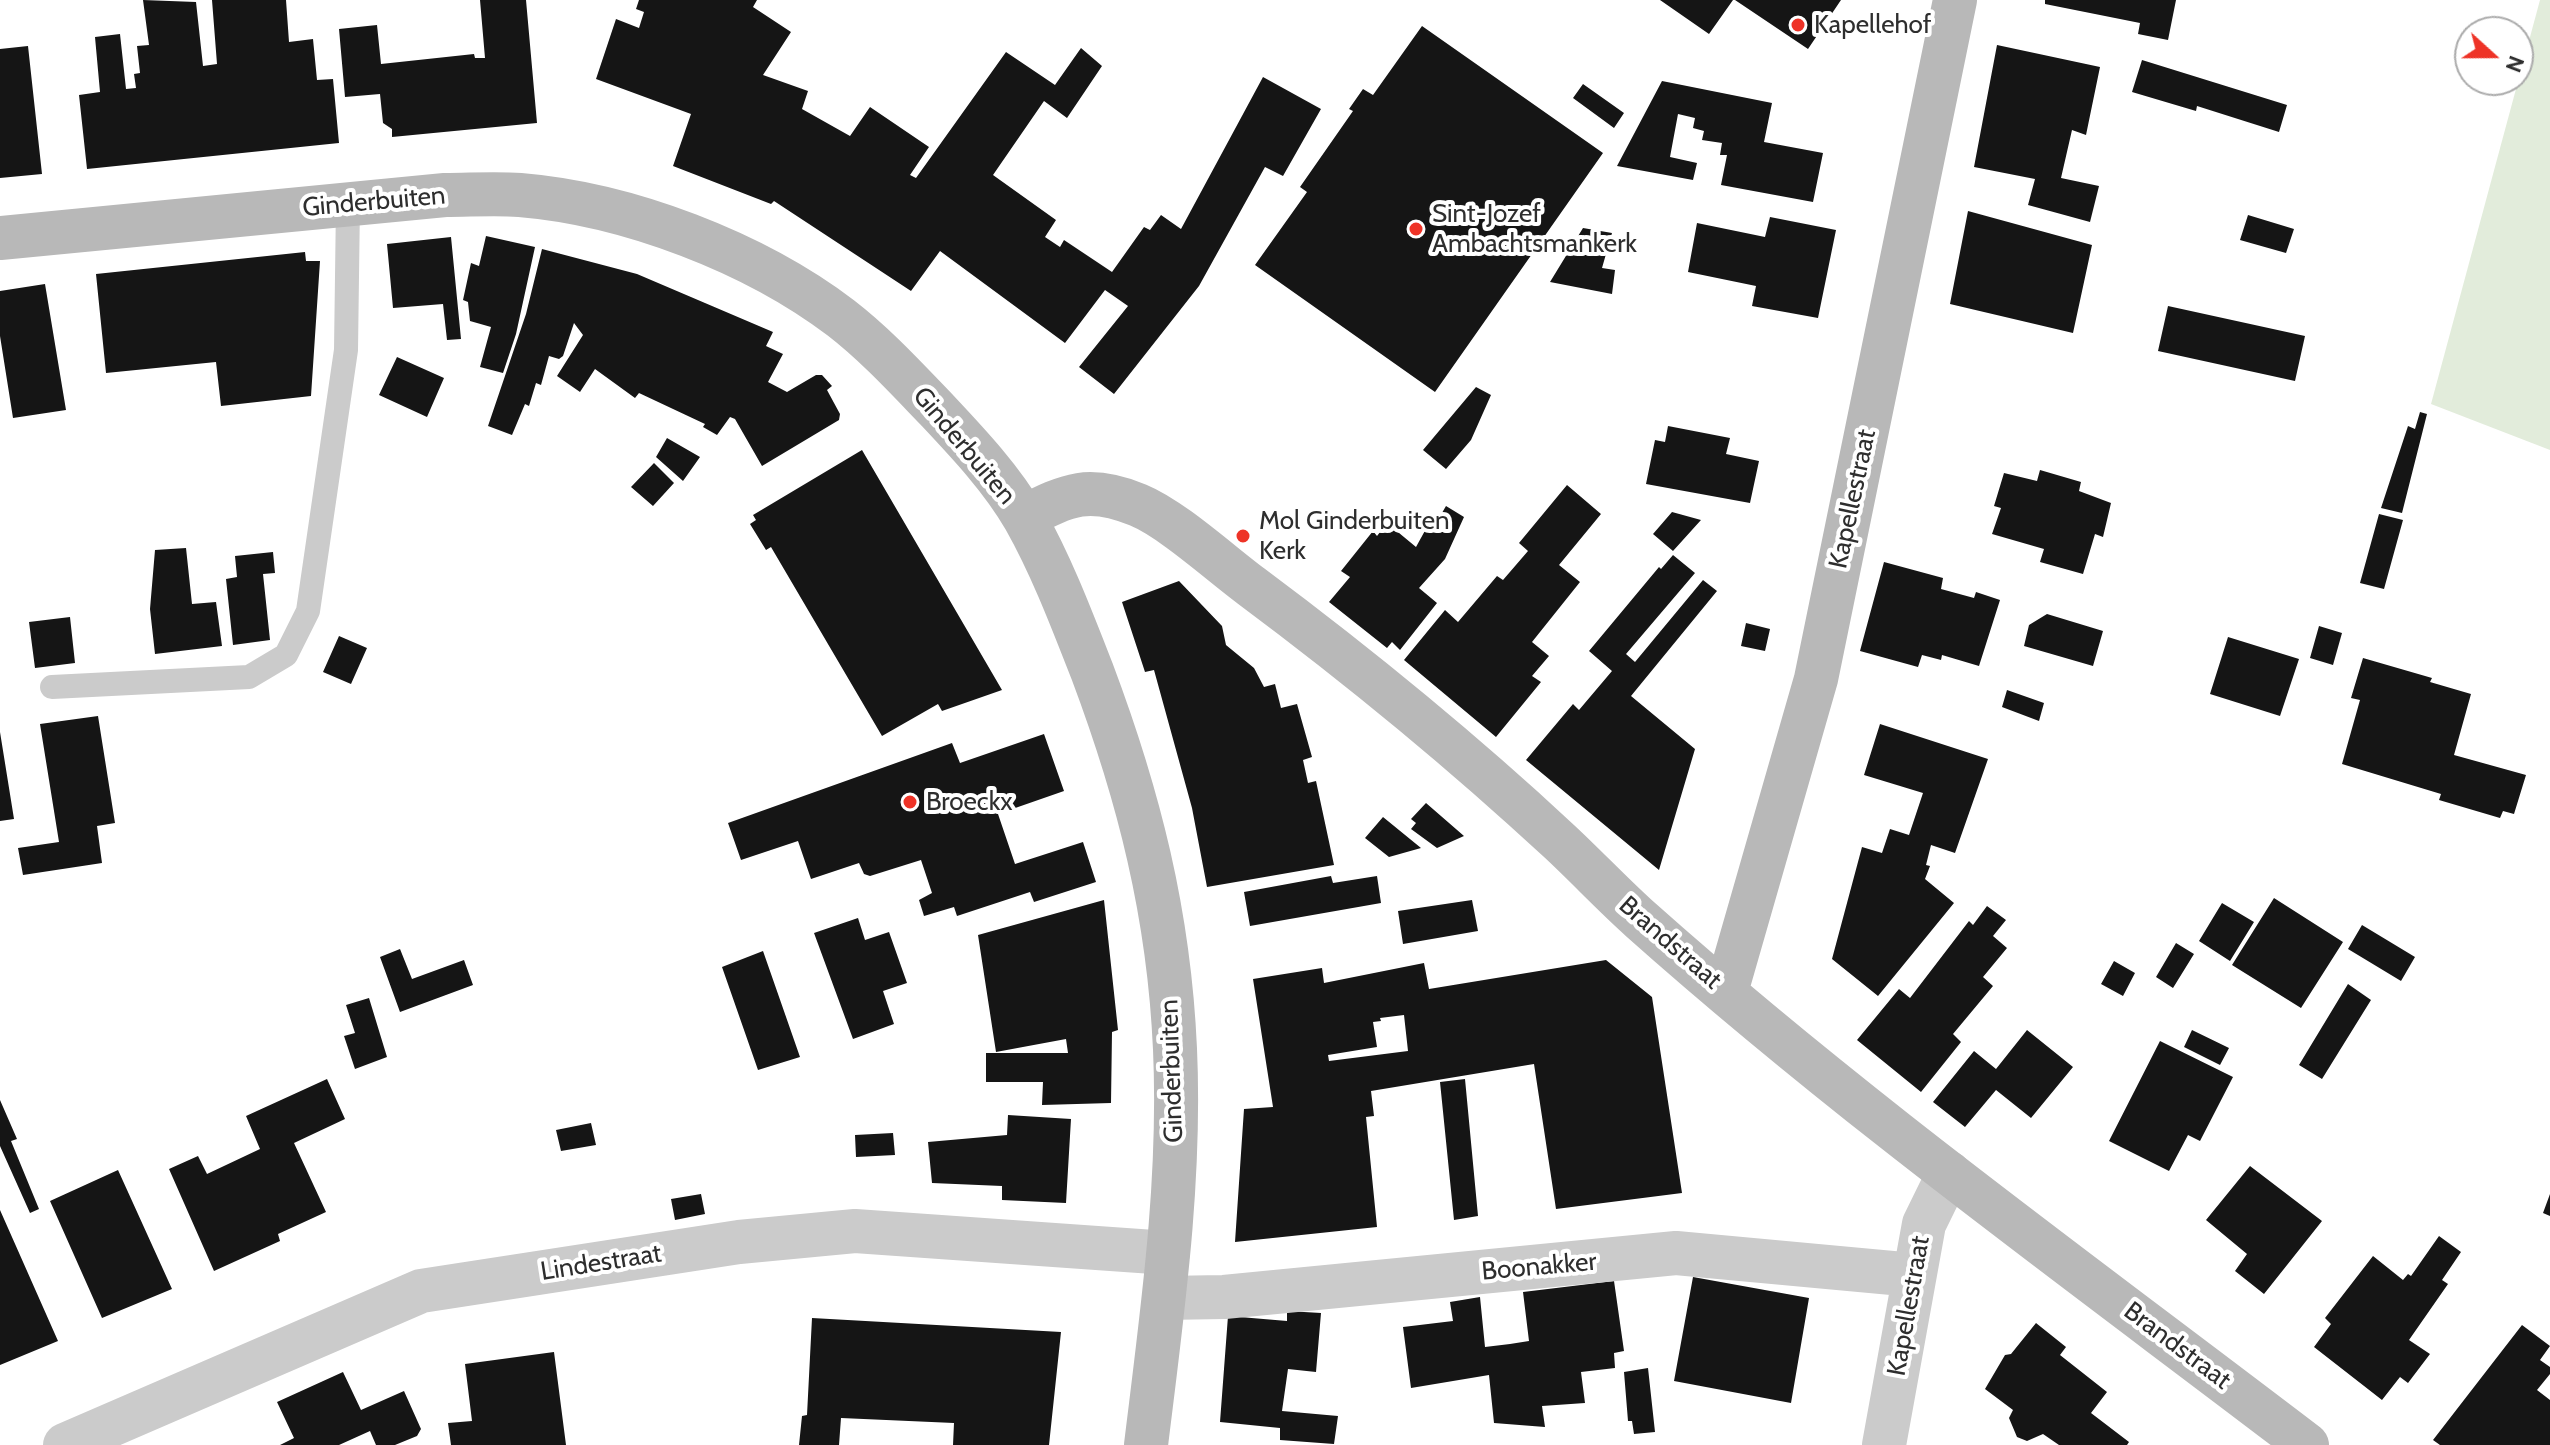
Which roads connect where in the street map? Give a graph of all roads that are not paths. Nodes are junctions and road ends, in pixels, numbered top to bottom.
1 (1955, 0) edge
2 (348, 203) junction
3 (0, 238) edge
4 (1024, 517) junction
5 (52, 687) dead end
6 (1726, 992) junction
7 (1949, 1173) junction
8 (1168, 1253) junction
9 (1914, 1275) junction
10 (1164, 1298) junction
11 (65, 1445) edge
12 (1146, 1445) edge
13 (1884, 1445) edge
14 (2307, 1445) edge

1 - 6 street, Kapellestraat
2 - 3 street, Ginderbuiten
2 - 4 street, Ginderbuiten
2 - 5 lane
4 - 6 street, Brandstraat
4 - 8 street, Ginderbuiten
6 - 7 street, Brandstraat
7 - 9 street, Kapellestraat
7 - 14 street, Brandstraat
8 - 10 street, Ginderbuiten
8 - 11 street, Lindestraat
9 - 10 street, Boonakker
9 - 13 street, Kapellestraat
10 - 12 street, Ginderbuiten

